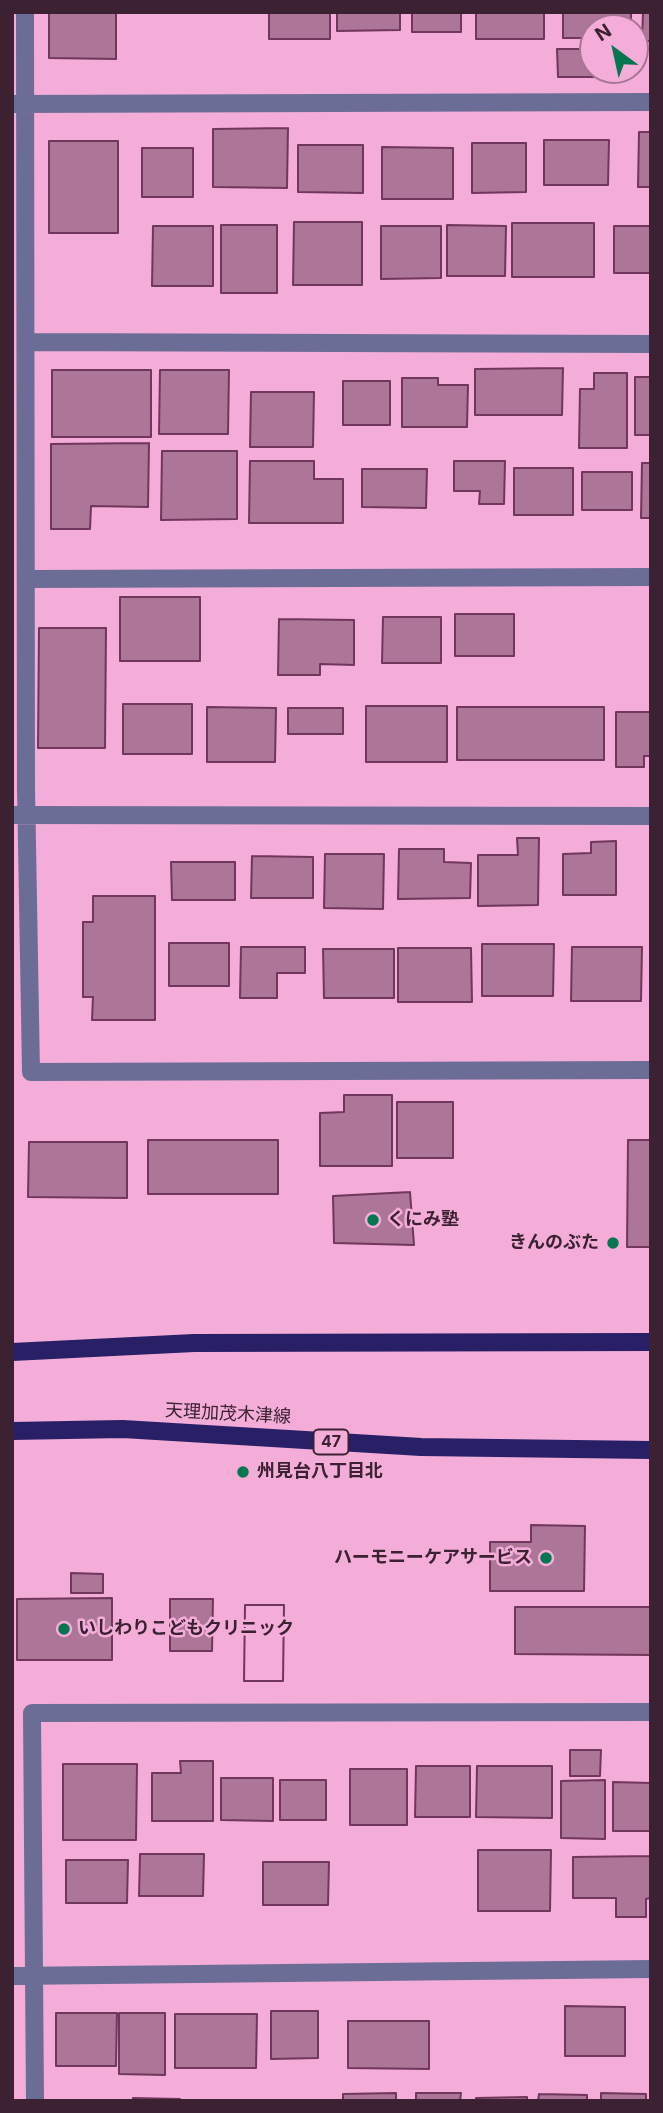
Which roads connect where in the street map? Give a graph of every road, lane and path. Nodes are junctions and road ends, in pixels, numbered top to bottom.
1 (26, 12) edge
2 (651, 102) edge
3 (18, 104) edge
4 (26, 342) junction
5 (651, 344) edge
6 (651, 577) edge
7 (26, 579) junction
8 (20, 815) edge
9 (651, 816) edge
10 (651, 1070) edge
11 (651, 1342) edge
12 (12, 1352) edge
13 (12, 1432) edge
14 (651, 1450) edge
15 (651, 1713) edge
16 (651, 1969) edge
17 (12, 1976) edge
18 (34, 1976) junction
19 (35, 2101) edge

1 - 3 street
2 - 3 street
3 - 4 street
4 - 5 street
4 - 7 street
6 - 7 street
7 - 8 street
8 - 9 street
8 - 10 street
11 - 12 main road
13 - 14 main road, 天理加茂木津線 / 47
15 - 18 street
16 - 18 street
17 - 18 street
18 - 19 street

